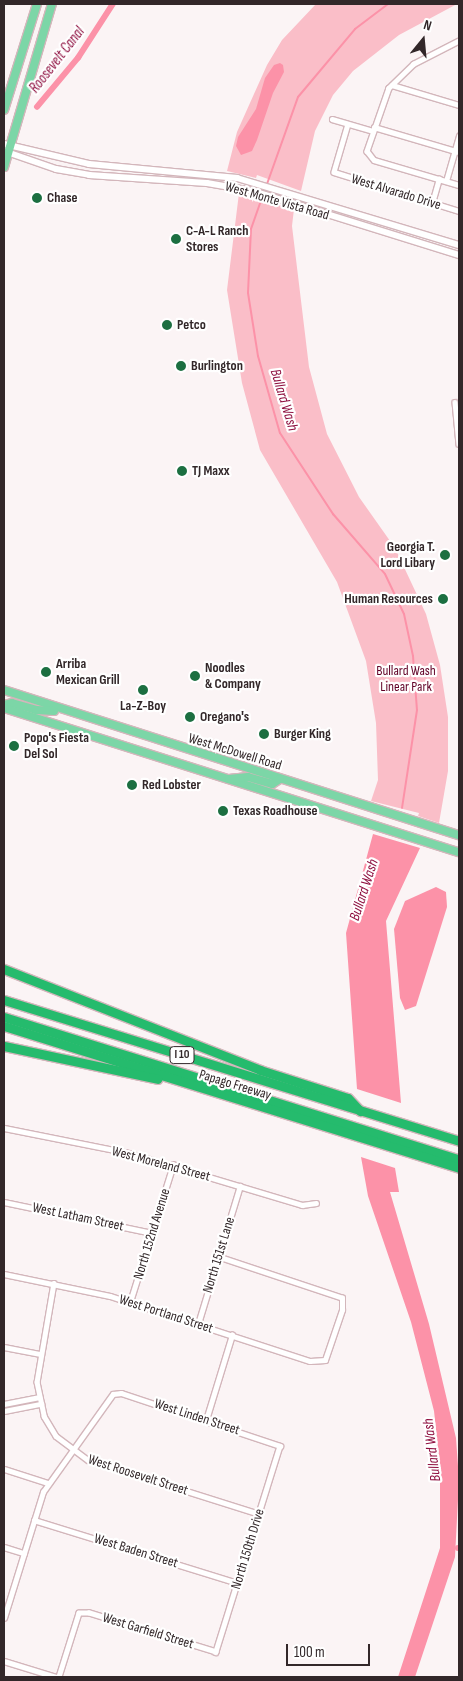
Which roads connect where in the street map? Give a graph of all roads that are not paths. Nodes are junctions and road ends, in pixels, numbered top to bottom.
1 (37, 4) edge
2 (52, 4) edge
3 (459, 41) edge
4 (392, 85) junction
5 (459, 105) edge
6 (4, 110) edge
7 (332, 119) dead end
8 (348, 124) junction
9 (374, 129) junction
10 (459, 136) edge
11 (7, 144) edge
12 (457, 151) edge
13 (6, 152) edge
14 (4, 167) edge
15 (439, 179) junction
16 (446, 181) junction
17 (459, 185) edge
18 (432, 203) junction
19 (459, 211) edge
20 (459, 245) edge
21 (459, 255) edge
22 (455, 402) dead end
23 (459, 444) edge
24 (5, 693) edge
25 (4, 706) edge
26 (63, 711) junction
27 (224, 779) junction
28 (280, 780) junction
29 (459, 835) edge
30 (459, 852) edge
31 (4, 969) edge
32 (4, 1000) edge
33 (4, 1017) edge
34 (4, 1026) edge
35 (4, 1046) edge
36 (178, 1081) junction
37 (360, 1111) junction
38 (4, 1128) edge
39 (459, 1141) edge
40 (459, 1160) edge
41 (173, 1165) junction
42 (459, 1170) edge
43 (240, 1186) junction
44 (4, 1202) edge
45 (316, 1203) dead end
46 (152, 1233) junction
47 (219, 1257) junction
48 (4, 1274) edge
49 (54, 1283) junction
50 (130, 1302) junction
51 (198, 1324) junction
52 (232, 1335) junction
53 (4, 1347) edge
54 (40, 1354) junction
55 (39, 1397) junction
56 (4, 1404) edge
57 (41, 1404) junction
58 (4, 1411) edge
59 (206, 1420) junction
60 (280, 1446) joint
61 (71, 1450) junction
62 (4, 1469) edge
63 (48, 1482) junction
64 (259, 1514) junction
65 (34, 1520) junction
66 (4, 1547) edge
67 (24, 1553) junction
68 (238, 1583) junction
69 (4, 1618) edge
70 (216, 1652) joint
71 (4, 1661) edge
72 (58, 1677) edge

1 - 6 main road
2 - 11 main road
3 - 4 street
4 - 5 street
4 - 9 street
7 - 8 street
8 - 9 street
8 - 18 street, West Alvarado Drive
9 - 12 street
9 - 15 street
10 - 12 street
11 - 13 main road
11 - 20 street, West Monte Vista Road
12 - 16 street
13 - 14 main road
13 - 21 street, West Monte Vista Road
15 - 16 street
15 - 18 street
16 - 17 street
18 - 19 street, West Alvarado Drive
22 - 23 street
24 - 26 main road, West McDowell Road
25 - 26 main road
25 - 27 main road, West McDowell Road
26 - 28 main road, West McDowell Road
27 - 28 main road
27 - 30 main road, West McDowell Road
28 - 29 main road, West McDowell Road
31 - 37 highway
32 - 37 highway, Papago Freeway / I 10
33 - 40 highway
34 - 36 highway, Papago Freeway / I 10
35 - 36 highway
36 - 42 highway, Papago Freeway / I 10
37 - 39 highway, Papago Freeway / I 10
38 - 41 street, West Moreland Street
41 - 43 street, West Moreland Street
41 - 46 street, North 152nd Avenue
43 - 45 street, West Moreland Street
43 - 47 street, North 151st Lane
44 - 46 street, West Latham Street
46 - 50 street, North 152nd Avenue
47 - 51 street, North 151st Lane
47 - 52 street, West Portland Street
48 - 49 street, West Portland Street
49 - 50 street, West Portland Street
49 - 54 street, West Roosevelt Street
50 - 51 street, West Portland Street
51 - 52 street, West Portland Street
52 - 59 street
53 - 54 street
54 - 55 street, West Roosevelt Street
55 - 56 street
55 - 57 street, West Roosevelt Street
57 - 58 street
57 - 61 street, West Roosevelt Street
59 - 60 street, West Linden Street
59 - 61 street, West Linden Street
60 - 64 street, North 150th Drive
61 - 63 street
61 - 64 street, West Roosevelt Street
62 - 63 street
63 - 65 street
64 - 68 street, North 150th Drive
65 - 67 street
65 - 68 street, West Baden Street
66 - 67 street
67 - 69 street
68 - 70 street, North 150th Drive
70 - 72 street, West Garfield Street
71 - 72 street

